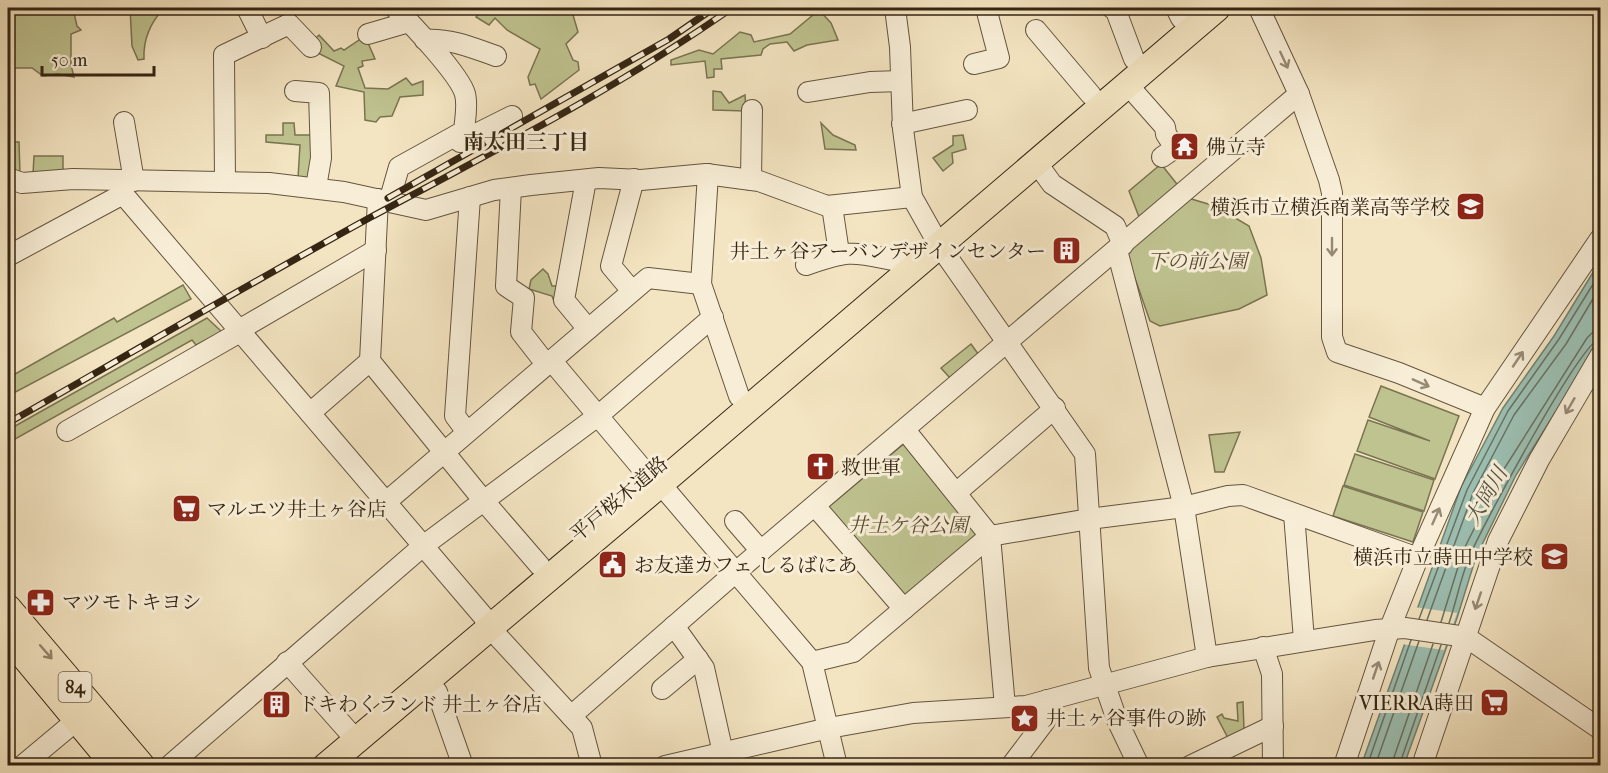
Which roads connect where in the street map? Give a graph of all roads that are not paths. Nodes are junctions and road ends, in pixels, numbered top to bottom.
1 (247, 8) edge
2 (395, 8) edge
3 (986, 8) edge
4 (1112, 8) edge
5 (1217, 8) edge
6 (1259, 8) edge
7 (900, 9) edge
8 (1183, 11) edge
9 (409, 22) junction
10 (1036, 30) dead end
11 (369, 34) dead end
12 (262, 38) junction
13 (425, 40) junction
14 (310, 46) dead end
15 (496, 56) dead end
16 (1134, 59) junction
17 (974, 64) dead end
18 (901, 81) junction
19 (1127, 84) junction
20 (295, 90) dead end
21 (808, 92) dead end
22 (1299, 94) junction
23 (1091, 95) junction
24 (752, 110) dead end
25 (967, 110) dead end
26 (512, 116) dead end
27 (124, 122) dead end
28 (902, 124) junction
29 (457, 135) junction
30 (1162, 157) dead end
31 (1036, 162) junction
32 (708, 174) junction
33 (8, 178) edge
34 (634, 179) junction
35 (586, 180) junction
36 (751, 180) junction
37 (225, 182) junction
38 (128, 185) junction
39 (316, 188) junction
40 (511, 188) junction
41 (470, 197) junction
42 (912, 197) junction
43 (383, 201) junction
44 (832, 206) junction
45 (936, 239) junction
46 (1600, 239) edge
47 (1120, 248) junction
48 (376, 250) junction
49 (839, 253) junction
50 (8, 255) edge
51 (898, 261) junction
52 (806, 265) dead end
53 (701, 284) junction
54 (632, 291) junction
55 (713, 317) junction
56 (588, 329) junction
57 (239, 331) junction
58 (1010, 342) junction
59 (1600, 356) edge
60 (370, 361) junction
61 (549, 362) junction
62 (739, 396) junction
63 (1055, 408) junction
64 (1485, 408) junction
65 (310, 413) junction
66 (599, 415) junction
67 (904, 430) junction
68 (67, 431) dead end
69 (467, 432) junction
70 (444, 452) junction
71 (653, 481) junction
72 (956, 493) junction
73 (483, 500) junction
74 (386, 502) junction
75 (815, 506) junction
76 (1184, 507) junction
77 (1294, 514) junction
78 (1089, 519) junction
79 (735, 521) dead end
80 (990, 536) junction
81 (423, 546) junction
82 (761, 551) junction
83 (1418, 558) junction
84 (540, 566) junction
85 (736, 572) junction
86 (8, 608) edge
87 (904, 609) junction
88 (487, 622) junction
89 (674, 626) junction
90 (1397, 628) junction
91 (1460, 635) junction
92 (8, 636) edge
93 (1304, 640) junction
94 (1263, 647) junction
95 (1207, 657) junction
96 (698, 659) junction
97 (287, 662) junction
98 (812, 662) junction
99 (428, 681) junction
100 (1104, 685) junction
101 (662, 689) dead end
102 (1047, 700) junction
103 (1005, 707) junction
104 (571, 716) junction
105 (77, 720) junction
106 (1273, 726) junction
107 (829, 728) junction
108 (1600, 729) edge
109 (349, 732) junction
110 (723, 753) junction
111 (1425, 762) edge
112 (22, 765) edge
113 (115, 765) edge
114 (142, 765) edge
115 (169, 765) edge
116 (306, 765) edge
117 (326, 765) edge
118 (463, 765) edge
119 (592, 765) edge
120 (665, 765) edge
121 (837, 765) edge
122 (1011, 765) edge
123 (1139, 765) edge
124 (1190, 765) edge
125 (1273, 765) edge
126 (1344, 765) edge

1 - 12 street
2 - 9 street
3 - 17 street
4 - 16 street
5 - 19 main road
6 -> 22 street
7 - 18 street
8 - 16 main road
9 - 11 street
9 - 13 street
10 - 23 street
12 - 14 street
12 - 37 street
13 - 15 street
13 - 29 street
16 - 23 main road
18 - 21 street
18 - 28 street
19 - 30 street
19 - 31 main road
20 - 39 street
22 - 47 street
22 -> 64 street
23 - 45 main road
24 - 36 street
25 - 28 street
26 - 29 street
27 - 38 street
28 - 42 street
29 - 43 street
31 - 45 main road
31 - 47 street
32 - 34 street
32 - 36 street
32 - 53 street
33 - 38 street
34 - 35 street
34 - 54 street
35 - 40 street
35 - 56 street
36 - 44 street
37 - 38 street
37 - 39 street
38 - 50 street
38 - 57 street
39 - 43 street
40 - 41 street
40 - 61 street
41 - 43 street
41 - 69 street
42 - 44 street
42 - 45 street
43 - 48 street
44 - 49 street
45 - 51 main road, 平戸桜木道路
45 - 58 street
45 - 71 main road, 平戸桜木道路
64 -> 46 street
47 - 58 street
47 - 76 street
48 - 57 street
48 - 60 street
49 - 51 street
49 - 52 street
51 - 62 main road, 平戸桜木道路
53 - 54 street
53 - 55 street
54 - 56 street
55 - 62 street
55 - 66 street
56 - 61 street
57 - 65 street
57 - 68 street
58 - 63 street
58 - 67 street
59 -> 91 street
60 - 65 street
60 - 70 street
61 - 66 street
61 - 69 street
62 - 71 main road, 平戸桜木道路
63 - 72 street
63 - 78 street
83 -> 64 street
65 - 74 street
66 - 71 street
66 - 73 street
67 - 72 street
67 - 75 street
69 - 70 street
70 - 73 street
70 - 74 street
71 - 84 main road, 平戸桜木道路
71 - 85 street
71 - 88 main road, 平戸桜木道路
72 - 80 street
73 - 81 street
73 - 84 street
74 - 81 street
75 - 82 street
75 - 87 street
76 - 77 street
76 - 78 street
76 - 95 street
77 - 83 street
77 - 93 street
78 - 80 street
78 - 100 street
79 - 82 street
80 - 87 street
80 - 103 street
81 - 88 street
81 - 97 street
82 - 85 street
83 - 90 street
84 - 88 main road, 平戸桜木道路
85 - 89 street
85 - 98 street
86 -> 114 main road, 84
87 - 98 street
88 - 99 main road, 平戸桜木道路
88 - 104 street
88 - 109 main road, 平戸桜木道路
89 - 96 street
89 - 104 street
90 - 91 street
90 - 93 street
126 -> 90 street
91 - 108 street
91 - 111 street
92 - 105 main road, 84
93 - 94 street
94 - 95 street
94 - 106 street
95 - 100 street
96 - 101 street
96 - 110 street
97 - 109 street
97 - 115 street
98 - 107 street
99 - 117 main road, 平戸桜木道路
99 - 118 street
100 - 102 street
100 - 123 street
102 - 103 street
102 - 122 street
103 - 107 street
104 - 119 street
105 - 112 street
105 - 113 main road, 84
106 - 124 street
106 - 125 street
107 - 110 street
107 - 121 street
109 - 116 main road, 平戸桜木道路
110 - 120 street

